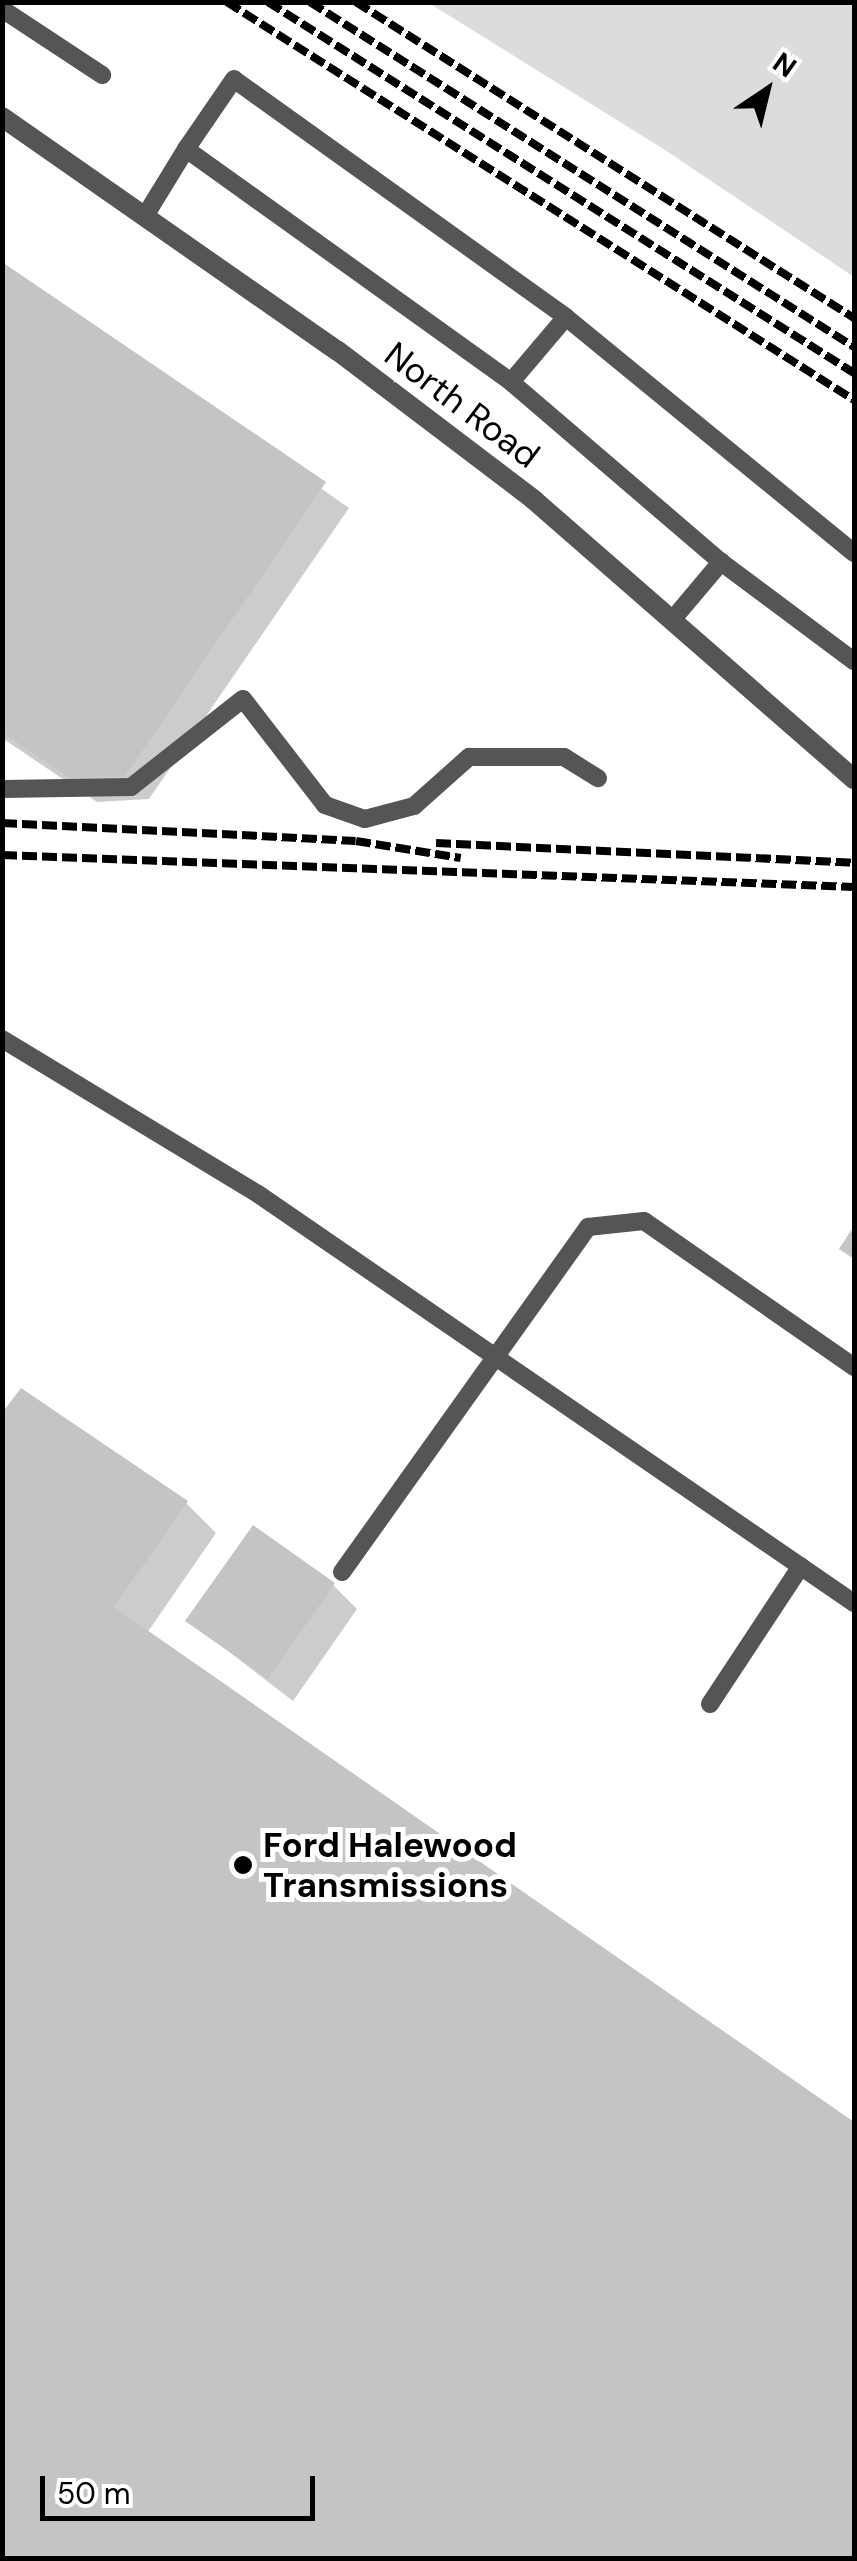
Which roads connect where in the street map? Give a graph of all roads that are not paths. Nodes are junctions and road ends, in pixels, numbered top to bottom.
1 (2, 9) edge
2 (102, 75) dead end
3 (2, 118) edge
4 (186, 149) junction
5 (145, 216) junction
6 (566, 317) junction
7 (512, 382) junction
8 (854, 552) edge
9 (721, 562) junction
10 (673, 619) junction
11 (854, 661) edge
12 (598, 778) dead end
13 (854, 779) edge
14 (2, 789) edge
15 (5, 1047) edge
16 (491, 1358) junction
17 (854, 1368) edge
18 (801, 1566) junction
19 (342, 1572) dead end
20 (854, 1602) edge
21 (710, 1704) dead end

1 - 2 lane
3 - 5 street, North Road
4 - 5 lane
4 - 6 lane
4 - 7 lane
5 - 10 street, North Road
6 - 7 lane
6 - 8 lane
7 - 9 lane
9 - 10 lane
9 - 11 lane
10 - 13 street, North Road
12 - 14 lane
15 - 16 lane
16 - 17 lane
16 - 18 lane
16 - 19 lane
18 - 20 lane
18 - 21 lane

